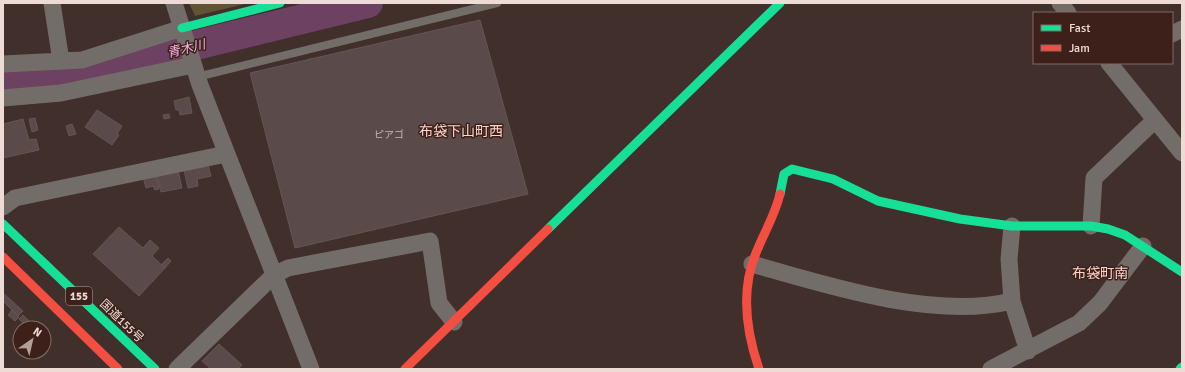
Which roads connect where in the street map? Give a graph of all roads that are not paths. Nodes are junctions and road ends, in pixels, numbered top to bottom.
1 (52, 3) edge
2 (174, 3) edge
3 (280, 3) edge
4 (497, 3) edge
5 (780, 3) edge
6 (1182, 29) edge
7 (183, 32) junction
8 (1173, 34) edge
9 (61, 61) junction
10 (3, 64) edge
11 (1116, 66) edge
12 (194, 67) junction
13 (3, 98) edge
14 (1156, 120) junction
15 (1182, 153) edge
16 (226, 154) junction
17 (3, 207) edge
18 (3, 224) edge
19 (1012, 226) junction
20 (1091, 226) junction
21 (1143, 246) junction
22 (3, 257) edge
23 (752, 264) junction
24 (1182, 272) edge
25 (274, 275) junction
26 (1012, 301) junction
27 (454, 322) junction
28 (1028, 351) junction
29 (1182, 366) edge
30 (118, 369) edge
31 (155, 369) edge
32 (177, 369) edge
33 (311, 369) edge
34 (405, 369) edge
35 (759, 369) edge
36 (991, 369) edge
37 (1180, 369) edge

1 - 9 street
2 - 7 street
3 - 7 main road
4 - 12 lane
5 - 27 main road
6 - 8 street
7 - 9 street
7 - 12 street
9 - 10 street
11 - 14 street
12 - 13 street
12 - 16 street
14 - 15 street
14 - 20 street
16 - 17 street
16 - 25 street
18 - 31 main road, 国道155号 / 155
19 - 20 main road
19 - 23 main road
19 - 26 street
20 - 21 main road
21 - 24 main road
21 - 28 street
22 - 30 main road, 155
23 - 26 street
23 - 35 main road
25 - 27 street
25 - 32 street
25 - 33 street
26 - 28 street
27 - 34 main road
28 - 36 street
29 - 37 main road

